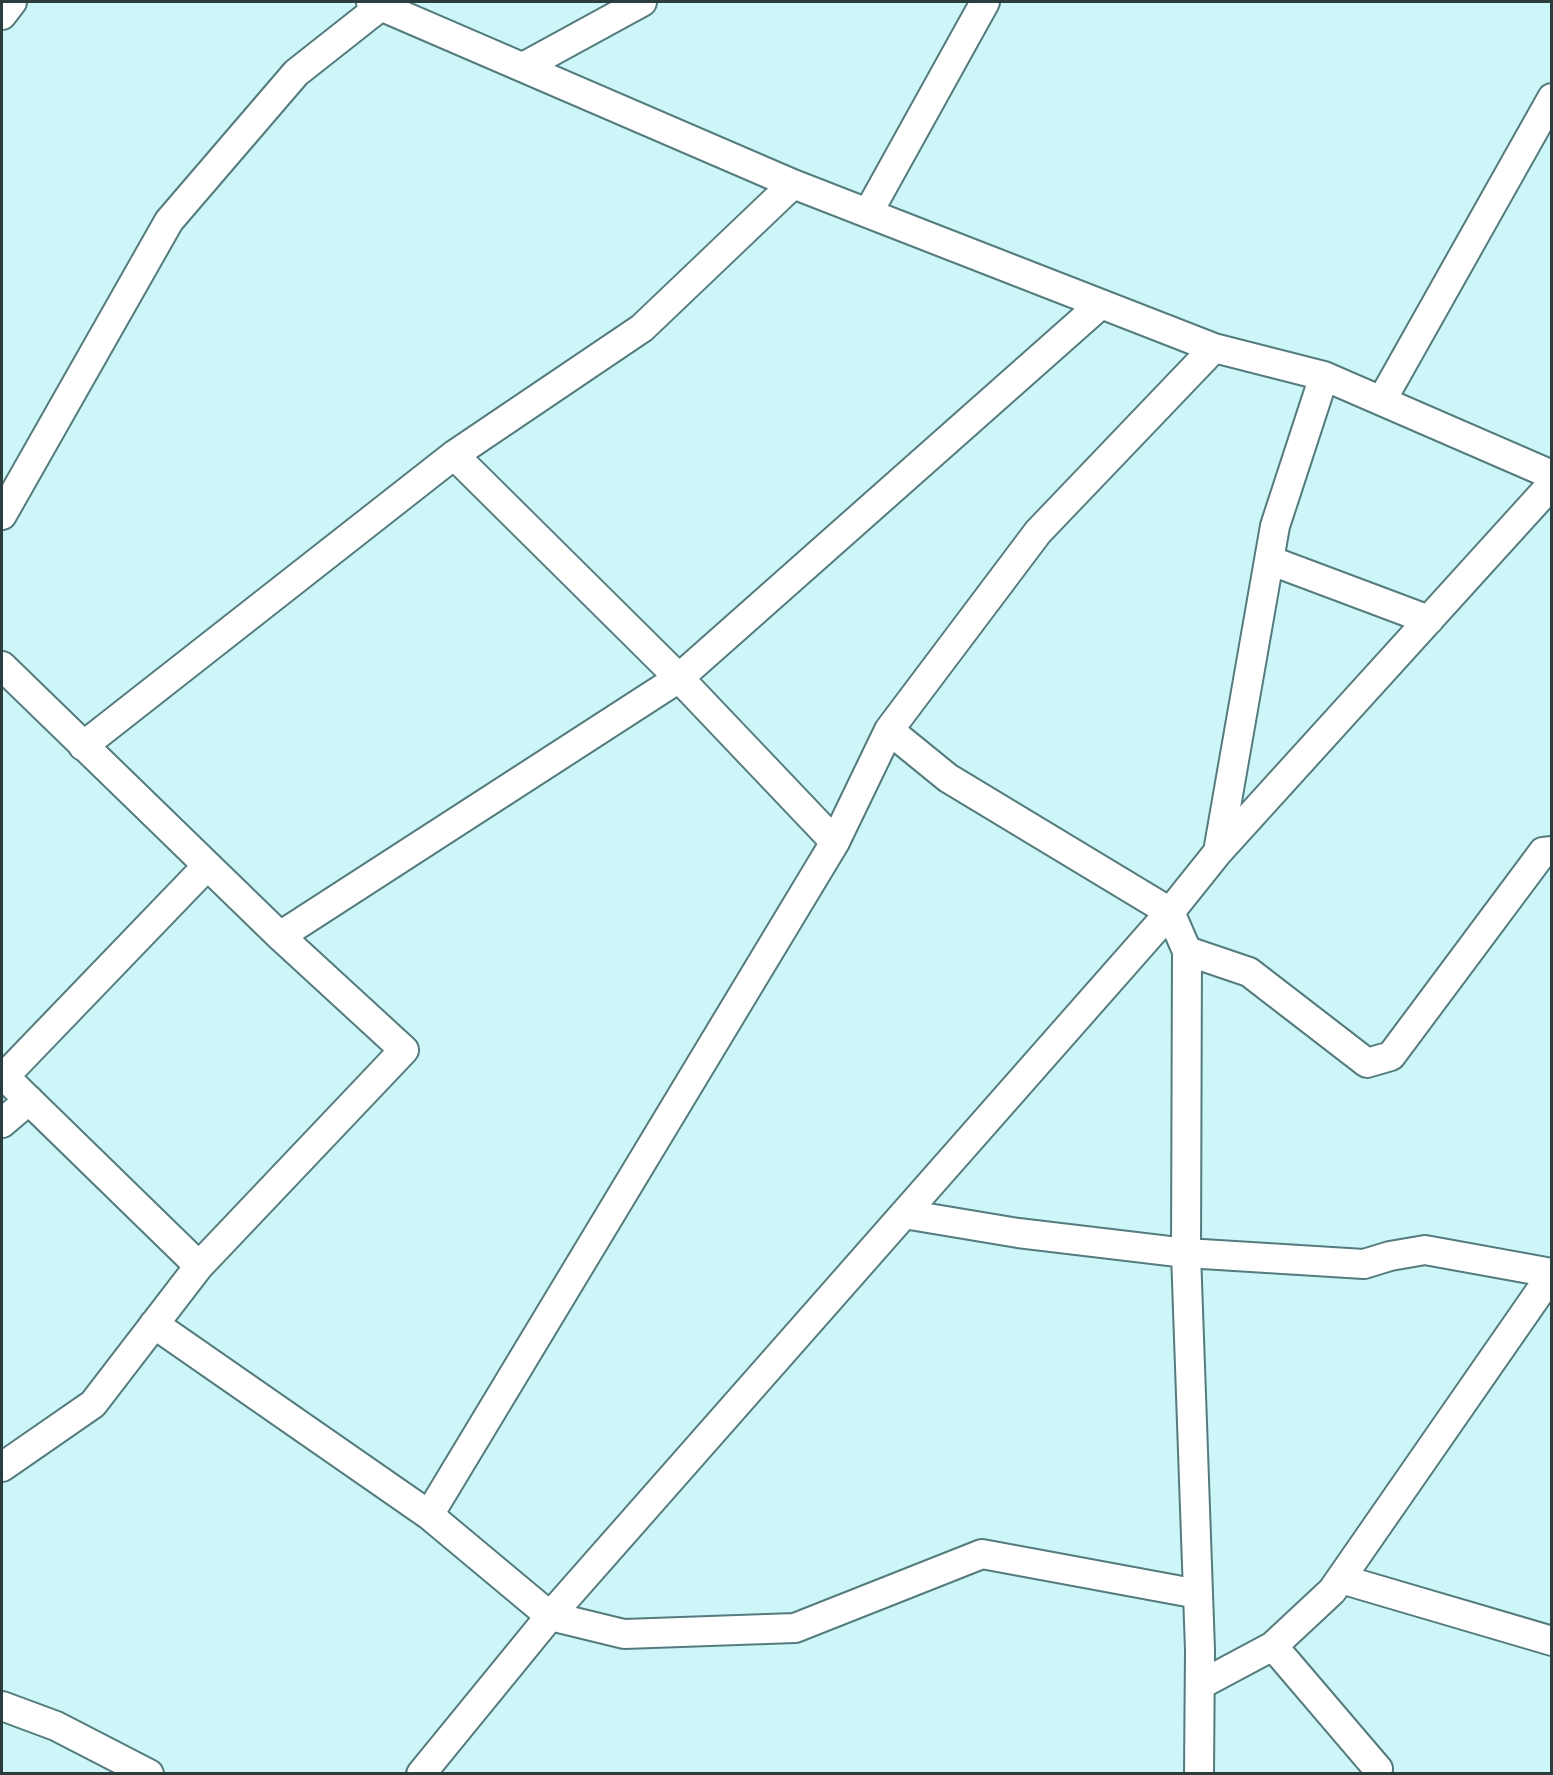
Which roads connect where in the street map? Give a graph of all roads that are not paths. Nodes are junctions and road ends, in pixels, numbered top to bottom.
1 (12, 2) edge
2 (642, 2) edge
3 (985, 2) edge
4 (380, 3) edge
5 (2, 15) edge
6 (523, 67) junction
7 (1547, 115) edge
8 (793, 184) junction
9 (868, 213) junction
10 (1101, 304) junction
11 (1214, 348) junction
12 (1324, 376) junction
13 (1382, 400) junction
14 (454, 455) junction
15 (1551, 475) edge
16 (1551, 484) edge
17 (2, 515) edge
18 (1269, 560) junction
19 (1429, 620) junction
20 (2, 666) edge
21 (679, 678) junction
22 (889, 730) junction
23 (83, 746) junction
24 (836, 842) junction
25 (1551, 851) edge
26 (1218, 852) junction
27 (207, 866) junction
28 (1170, 912) junction
29 (280, 936) junction
30 (1187, 951) junction
31 (3, 1076) edge
32 (29, 1100) junction
33 (2, 1123) edge
34 (904, 1214) junction
35 (1186, 1253) junction
36 (199, 1266) junction
37 (1551, 1274) edge
38 (154, 1324) junction
39 (2, 1467) edge
40 (429, 1515) junction
41 (1341, 1579) junction
42 (1198, 1594) junction
43 (550, 1616) junction
44 (1551, 1641) edge
45 (1273, 1646) junction
46 (1200, 1684) junction
47 (2, 1706) edge
48 (1378, 1769) dead end
49 (149, 1773) edge
50 (421, 1773) edge
51 (1199, 1773) edge

1 - 5 street
2 - 6 street
3 - 9 street
4 - 6 street
4 - 17 street
6 - 8 street
7 - 13 street
8 - 9 street
8 - 14 street
9 - 10 street
10 - 11 street
10 - 21 street
11 - 12 street
11 - 22 street
12 - 13 street
12 - 18 street
13 - 15 street
14 - 21 street
14 - 23 street
16 - 19 street
18 - 19 street
18 - 26 street
19 - 26 street
20 - 23 street
21 - 24 street
21 - 29 street
22 - 24 street
22 - 28 street
23 - 27 street
24 - 40 street
25 - 30 street
26 - 28 street
27 - 29 street
27 - 31 street
28 - 30 street
28 - 34 street
29 - 36 street
30 - 35 street
31 - 32 street
32 - 33 street
32 - 36 street
34 - 35 street
34 - 43 street
35 - 37 street
35 - 42 street
36 - 38 street
37 - 41 street
38 - 39 street
38 - 40 street
40 - 43 street
41 - 44 street
41 - 45 street
42 - 43 street
42 - 46 street
43 - 50 street
45 - 46 street
45 - 48 street
46 - 51 street
47 - 49 street

